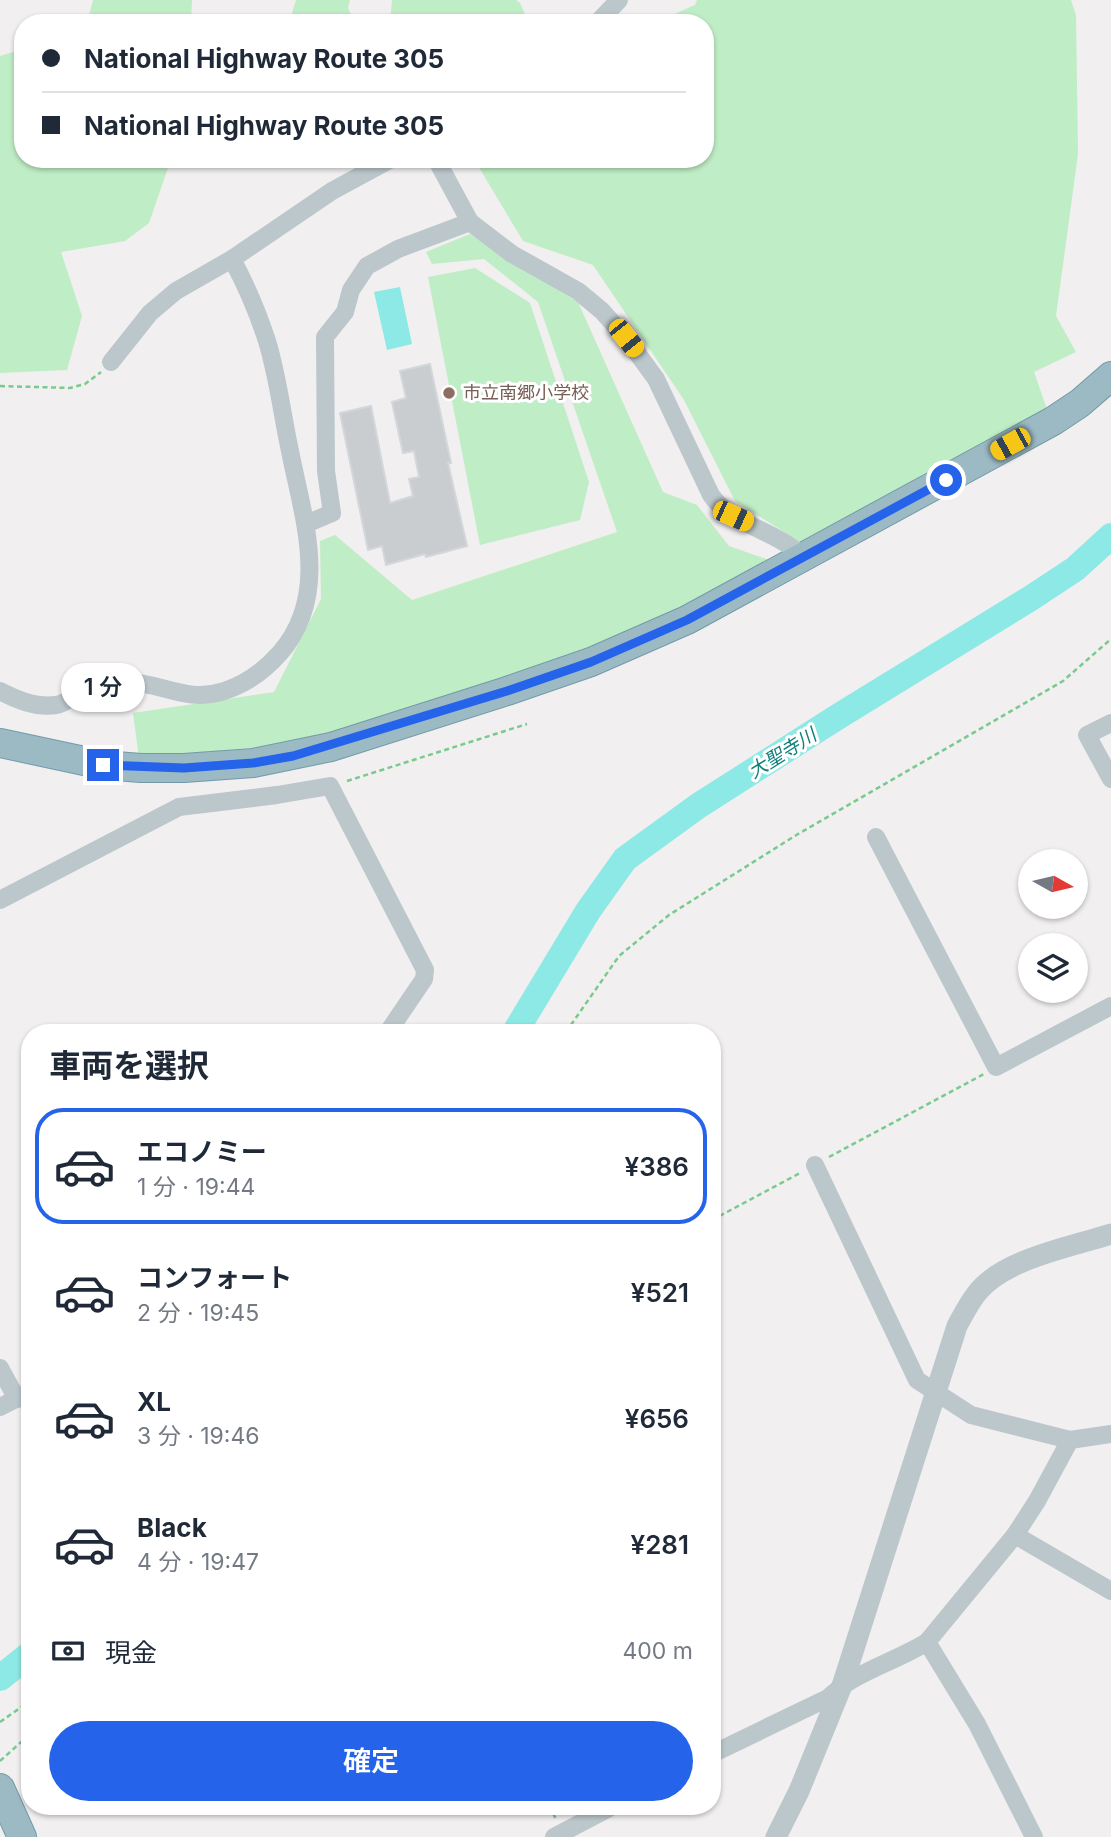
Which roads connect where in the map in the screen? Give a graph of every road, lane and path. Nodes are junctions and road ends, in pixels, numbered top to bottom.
1 (619, 0) edge
2 (606, 14) edge
3 (374, 168) edge
4 (441, 168) edge
5 (470, 222) junction
6 (232, 258) junction
7 (111, 362) joint
8 (1111, 376) edge
9 (0, 386) edge
10 (306, 524) junction
11 (795, 562) junction
12 (1111, 639) edge
13 (0, 691) edge
14 (1111, 723) edge
15 (527, 724) dead end
16 (0, 743) edge
17 (1111, 779) edge
18 (330, 786) junction
19 (876, 837) dead end
20 (0, 900) edge
21 (1111, 1006) edge
22 (393, 1024) edge
23 (572, 1024) edge
24 (996, 1067) junction
25 (815, 1165) junction
26 (721, 1215) edge
27 (1111, 1234) edge
28 (0, 1368) edge
29 (934, 1391) junction
30 (21, 1393) edge
31 (21, 1396) edge
32 (0, 1407) edge
33 (1111, 1434) edge
34 (1070, 1440) junction
35 (1015, 1535) junction
36 (1111, 1591) edge
37 (927, 1642) junction
38 (843, 1683) junction
39 (21, 1707) edge
40 (0, 1722) edge
41 (21, 1742) edge
42 (721, 1750) edge
43 (0, 1761) edge
44 (0, 1788) edge
45 (596, 1815) edge
46 (22, 1837) edge
47 (554, 1837) edge
48 (776, 1837) edge
49 (1034, 1837) edge

1 - 2 street
3 - 6 street
4 - 5 street
5 - 10 street
5 - 11 street
6 - 7 street
6 - 10 street
7 - 9 path
8 - 11 highway
10 - 13 street
11 - 16 highway
12 - 23 path
14 - 17 street
15 - 18 path
18 - 20 street
18 - 22 street
19 - 24 street
21 - 24 street
24 - 25 path
25 - 26 path
25 - 29 street
27 - 29 street
28 - 30 street
29 - 34 street
29 - 38 street
31 - 32 street
33 - 34 street
34 - 35 street
35 - 36 street
35 - 37 street
37 - 38 street
37 - 49 street
38 - 42 street
38 - 48 street
39 - 40 path
41 - 43 path
44 - 46 highway
45 - 47 street

